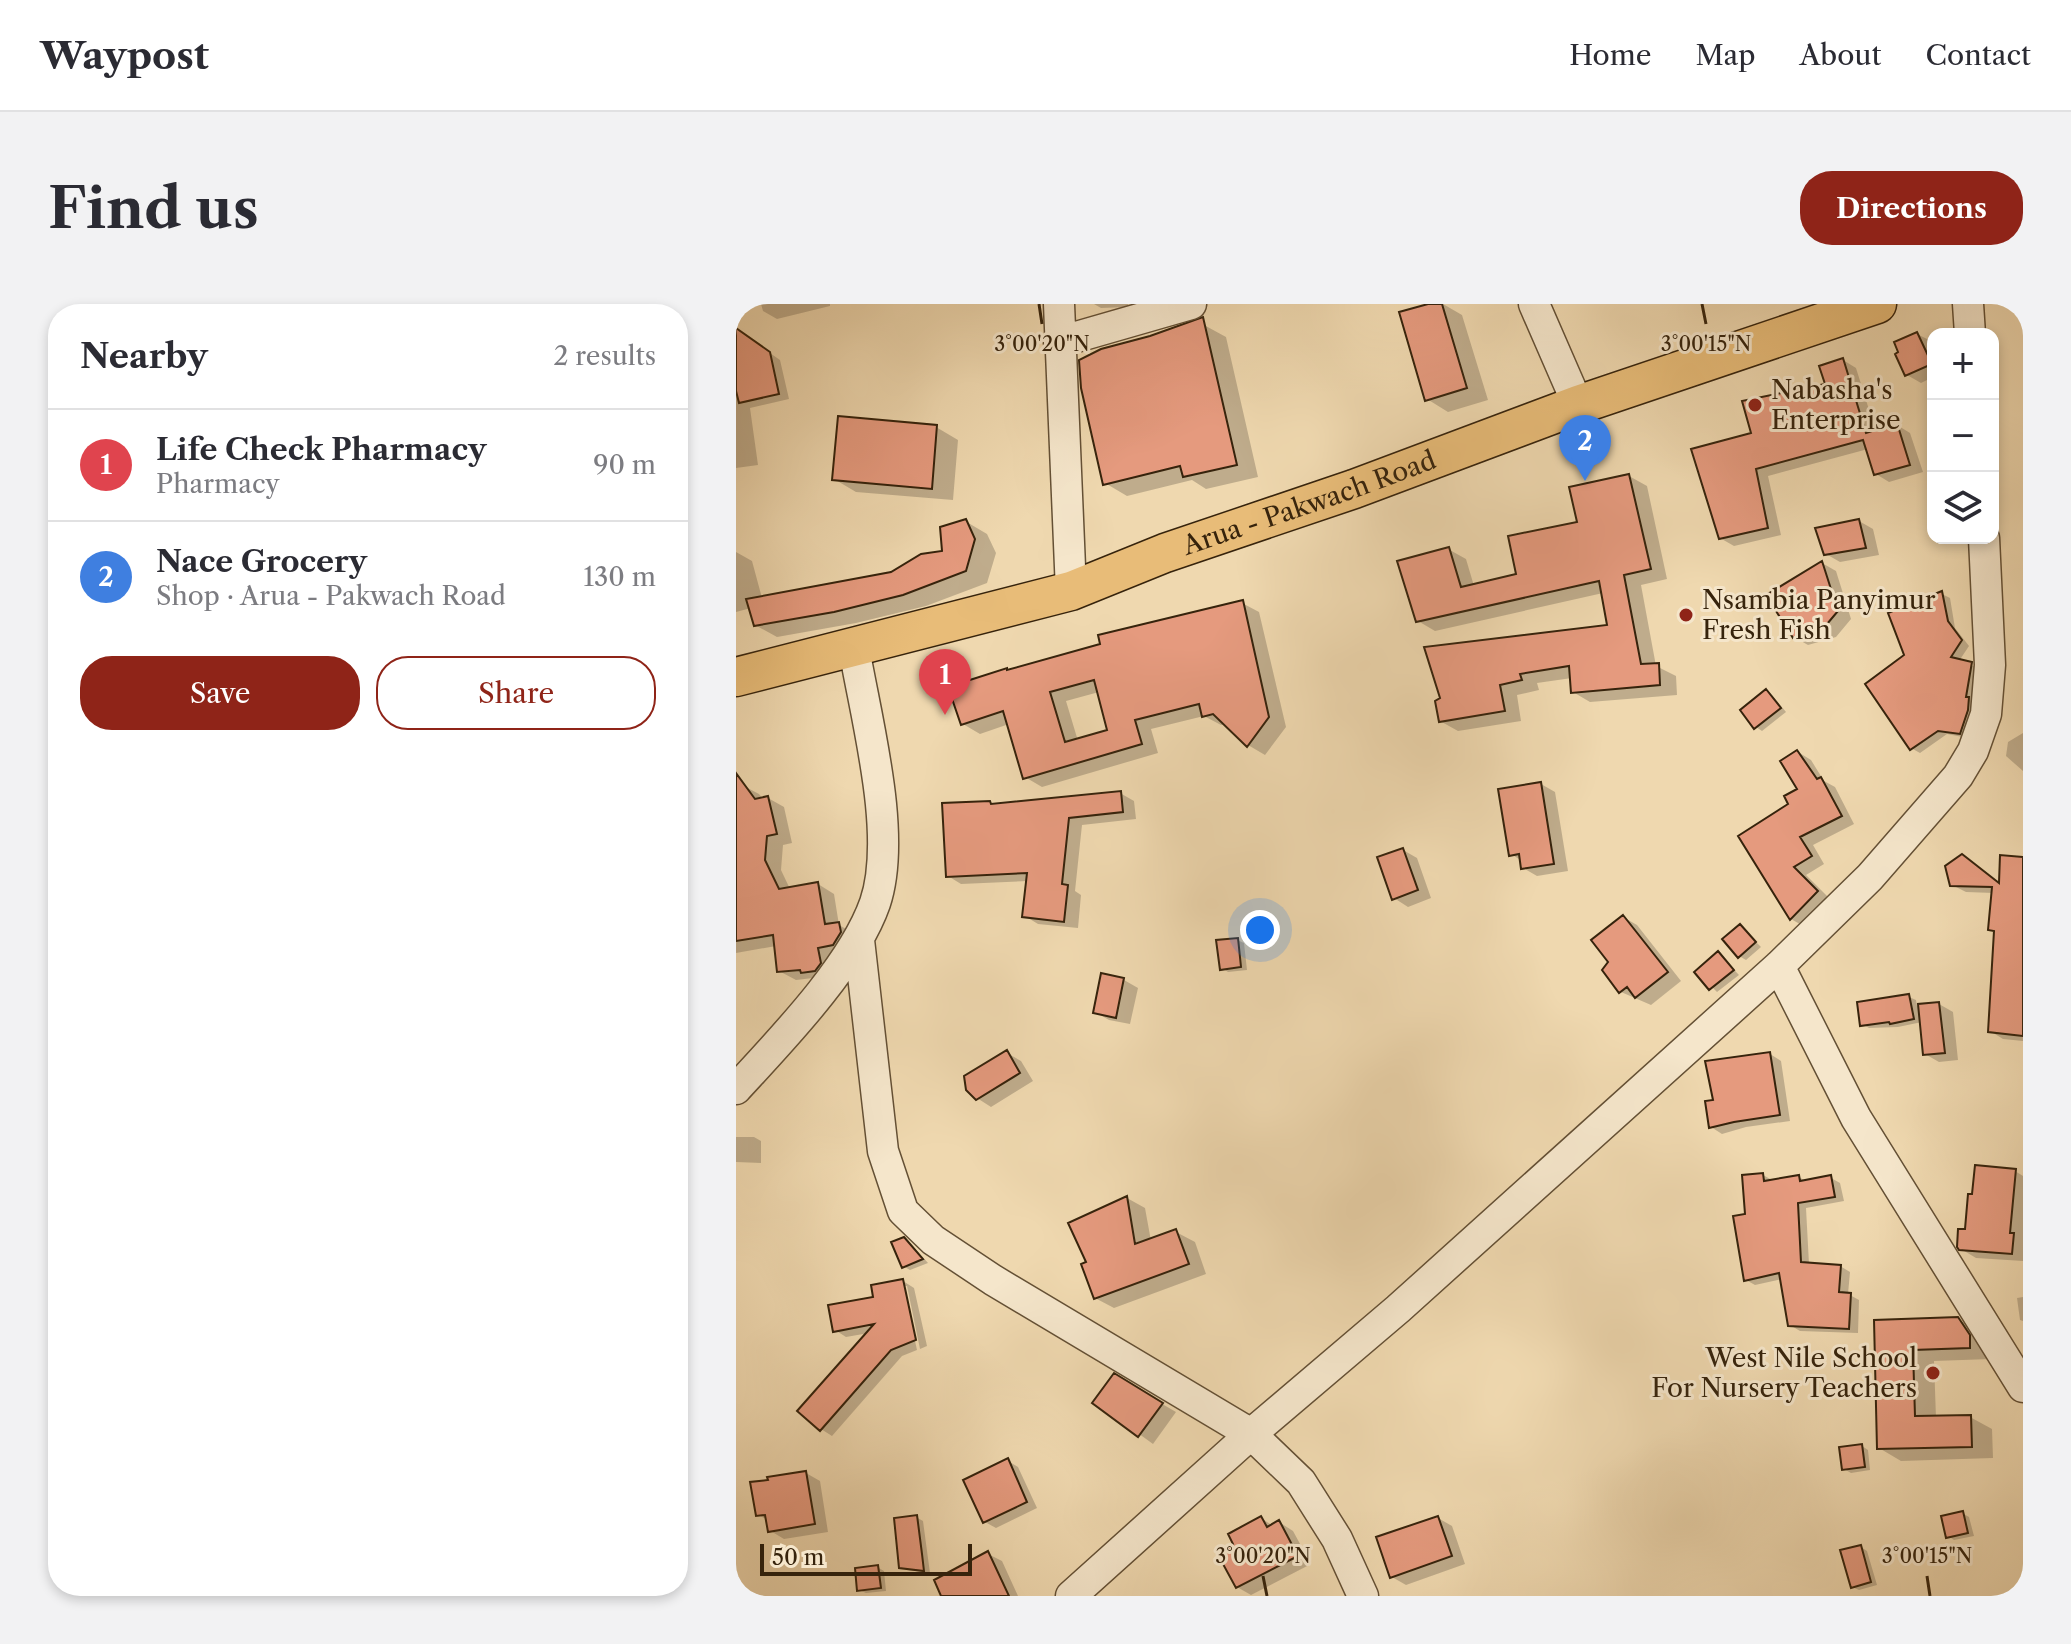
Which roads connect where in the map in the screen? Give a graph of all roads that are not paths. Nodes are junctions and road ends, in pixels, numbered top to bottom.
1 (1059, 304) edge
2 (1191, 304) edge
3 (1534, 304) edge
4 (1877, 304) edge
5 (1968, 304) edge
6 (1970, 328) edge
7 (1059, 342) junction
8 (1578, 405) junction
9 (1984, 544) edge
10 (1071, 591) junction
11 (854, 648) junction
12 (736, 677) edge
13 (859, 940) junction
14 (1779, 966) junction
15 (736, 1089) edge
16 (2023, 1387) edge
17 (1251, 1434) junction
18 (1071, 1596) edge
19 (1363, 1596) edge

1 - 7 street
2 - 7 street
3 - 8 street
4 - 8 main road, Arua - Pakwach Road
5 - 6 street
7 - 10 street
8 - 10 main road, Arua - Pakwach Road
9 - 14 street
10 - 11 main road, Arua - Pakwach Road
11 - 12 main road, Arua - Pakwach Road
11 - 13 street
13 - 15 street
13 - 17 street
14 - 16 street
14 - 17 street
17 - 18 street
17 - 19 street

